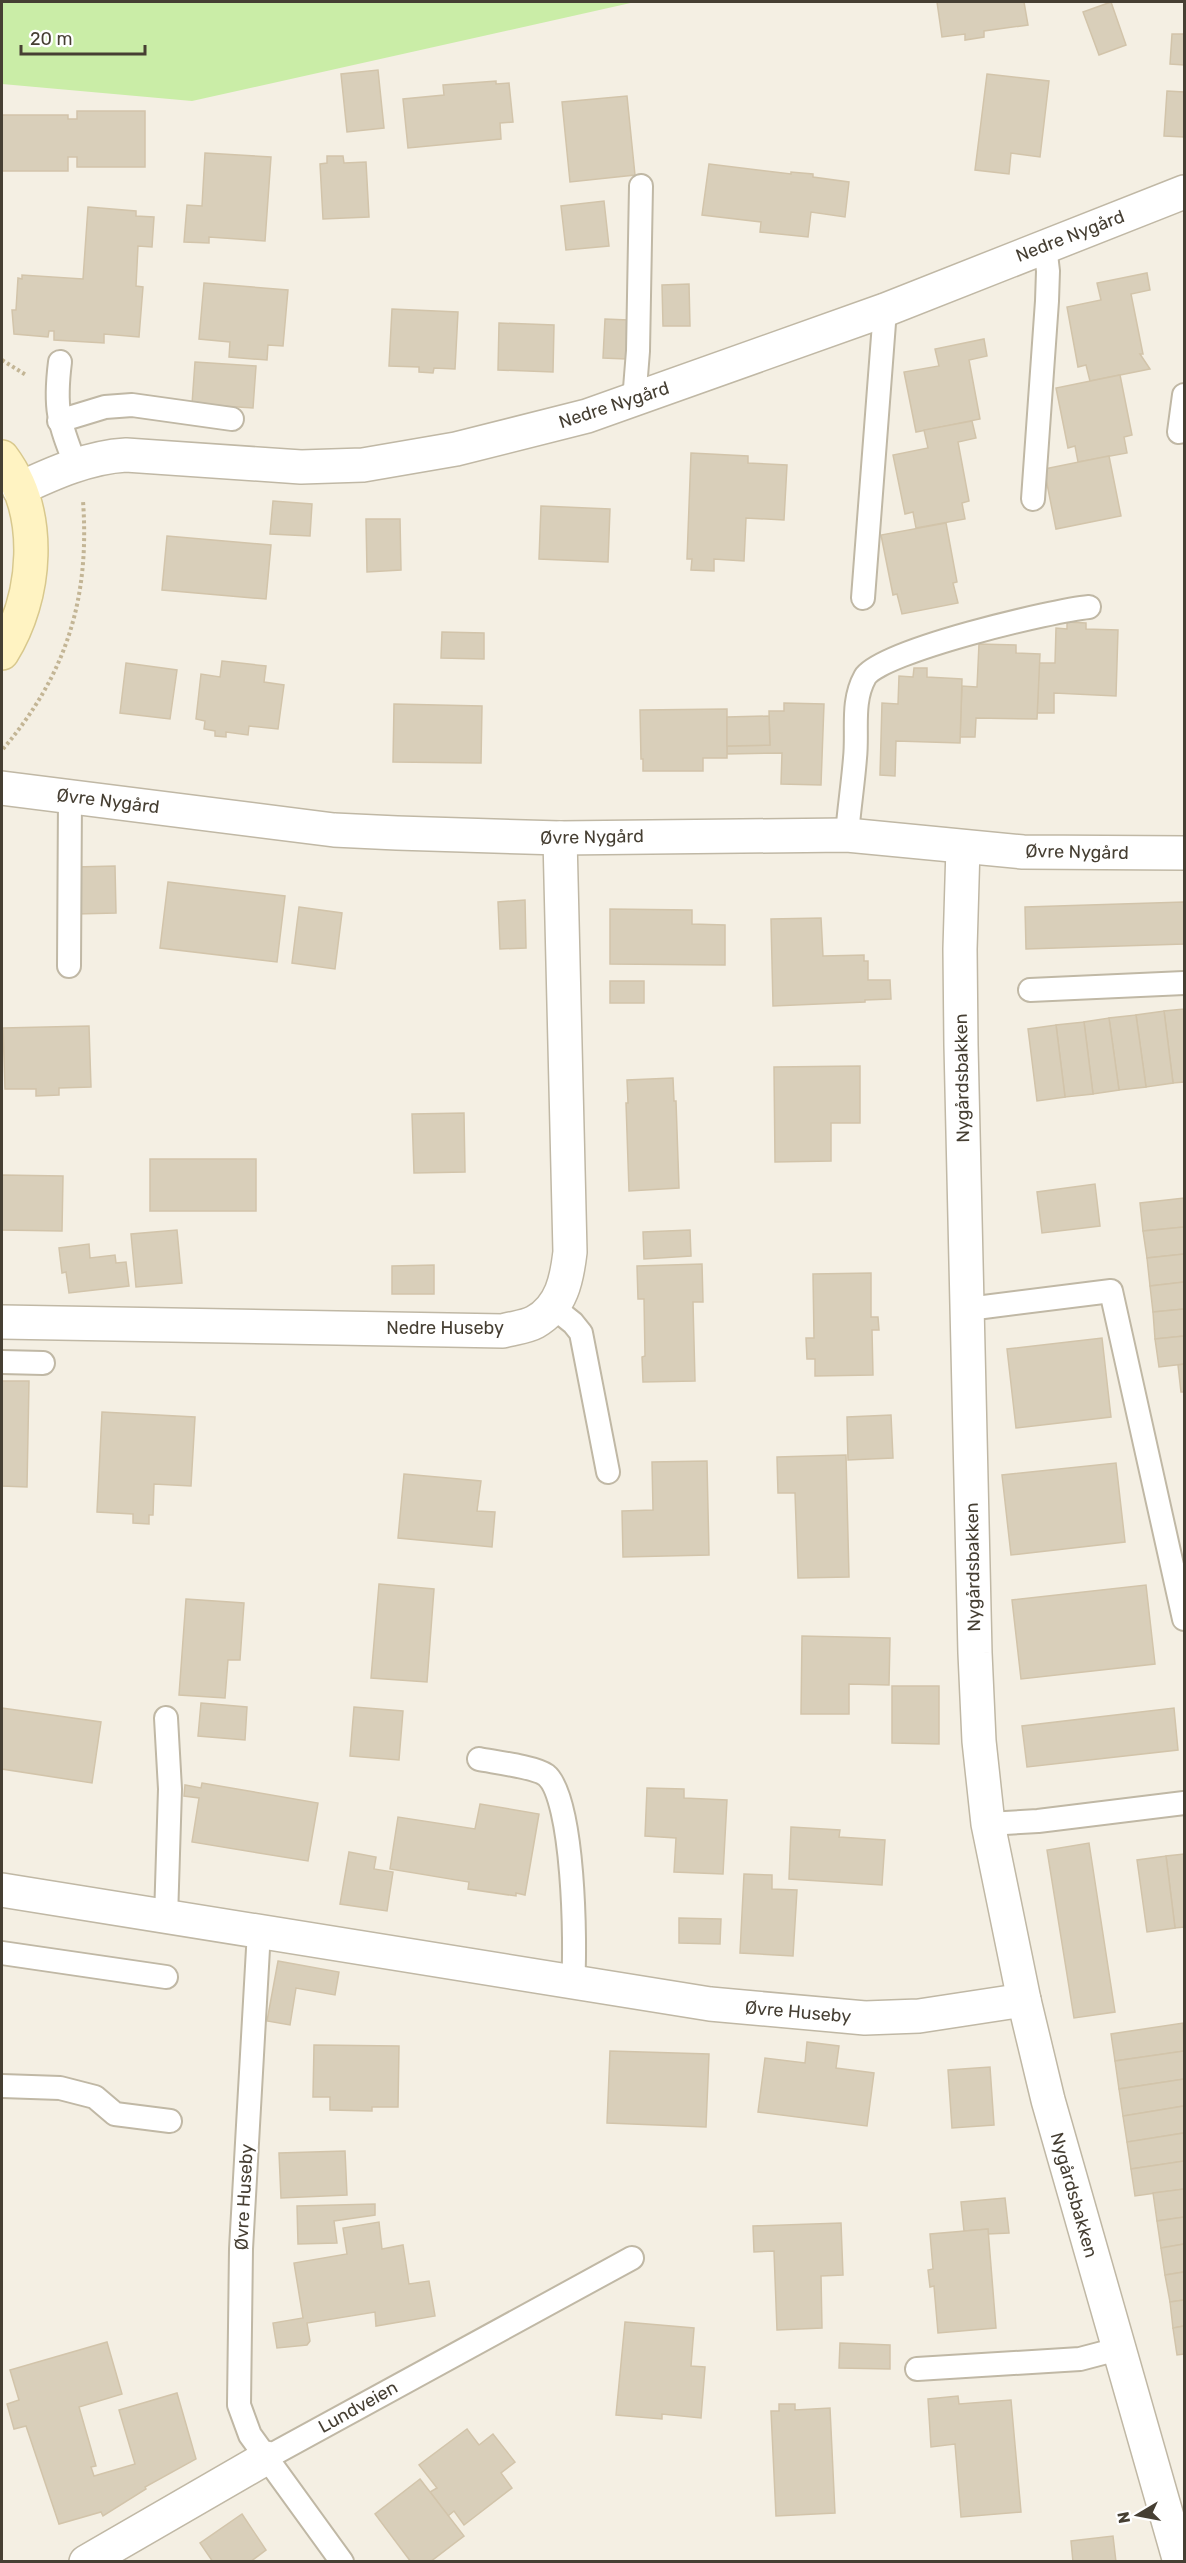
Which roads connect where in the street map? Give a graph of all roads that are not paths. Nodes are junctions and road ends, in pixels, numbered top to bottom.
1 (641, 186) dead end
2 (1185, 192) edge
3 (1045, 246) junction
4 (885, 310) junction
5 (60, 362) dead end
6 (1185, 395) edge
7 (634, 401) junction
8 (232, 419) dead end
9 (59, 421) junction
10 (1179, 432) dead end
11 (2, 457) edge
12 (76, 466) junction
13 (19, 489) junction
14 (1033, 499) dead end
15 (863, 598) dead end
16 (1089, 607) dead end
17 (2, 653) edge
18 (2, 788) edge
19 (70, 797) junction
20 (847, 835) junction
21 (560, 838) junction
22 (963, 848) junction
23 (1185, 853) edge
24 (69, 966) dead end
25 (1185, 983) edge
26 (1030, 990) dead end
27 (552, 1307) junction
28 (968, 1309) junction
29 (2, 1322) edge
30 (2, 1362) edge
31 (43, 1363) dead end
32 (609, 1472) dead end
33 (1185, 1619) edge
34 (166, 1718) dead end
35 (479, 1759) dead end
36 (1185, 1803) edge
37 (987, 1824) junction
38 (2, 1890) edge
39 (166, 1918) junction
40 (259, 1930) junction
41 (2, 1953) edge
42 (166, 1977) dead end
43 (573, 1983) junction
44 (1024, 2000) junction
45 (2, 2086) edge
46 (170, 2121) dead end
47 (632, 2258) dead end
48 (1118, 2349) junction
49 (917, 2369) dead end
50 (266, 2458) junction
51 (86, 2562) edge
52 (342, 2562) edge
53 (1180, 2562) edge

1 - 7 lane
2 - 3 street, Nedre Nygård
3 - 4 street, Nedre Nygård
3 - 14 lane
4 - 7 street, Nedre Nygård
4 - 15 lane
5 - 9 lane
6 - 10 lane
7 - 12 street, Nedre Nygård
8 - 9 lane
9 - 12 lane
11 - 13 main road
12 - 13 street, Nedre Nygård
13 - 17 main road
16 - 20 lane
18 - 19 street, Øvre Nygård
19 - 21 street, Øvre Nygård
19 - 24 lane
20 - 21 street, Øvre Nygård
20 - 22 street, Øvre Nygård
21 - 27 street, Nedre Huseby
22 - 23 street, Øvre Nygård
22 - 28 street, Nygårdsbakken
25 - 26 lane
27 - 29 street, Nedre Huseby
27 - 32 lane
28 - 33 lane
28 - 37 street, Nygårdsbakken
30 - 31 lane
34 - 39 lane
35 - 43 lane
36 - 37 lane
37 - 44 street, Nygårdsbakken
38 - 39 street, Øvre Huseby
39 - 40 street, Øvre Huseby
40 - 43 street, Øvre Huseby
40 - 50 lane, Øvre Huseby
41 - 42 lane
43 - 44 street, Øvre Huseby
44 - 48 street, Nygårdsbakken
45 - 46 lane
47 - 50 lane, Lundveien
48 - 49 lane
48 - 53 street, Nygårdsbakken
50 - 51 street, Lundveien
50 - 52 lane, Øvre Huseby

